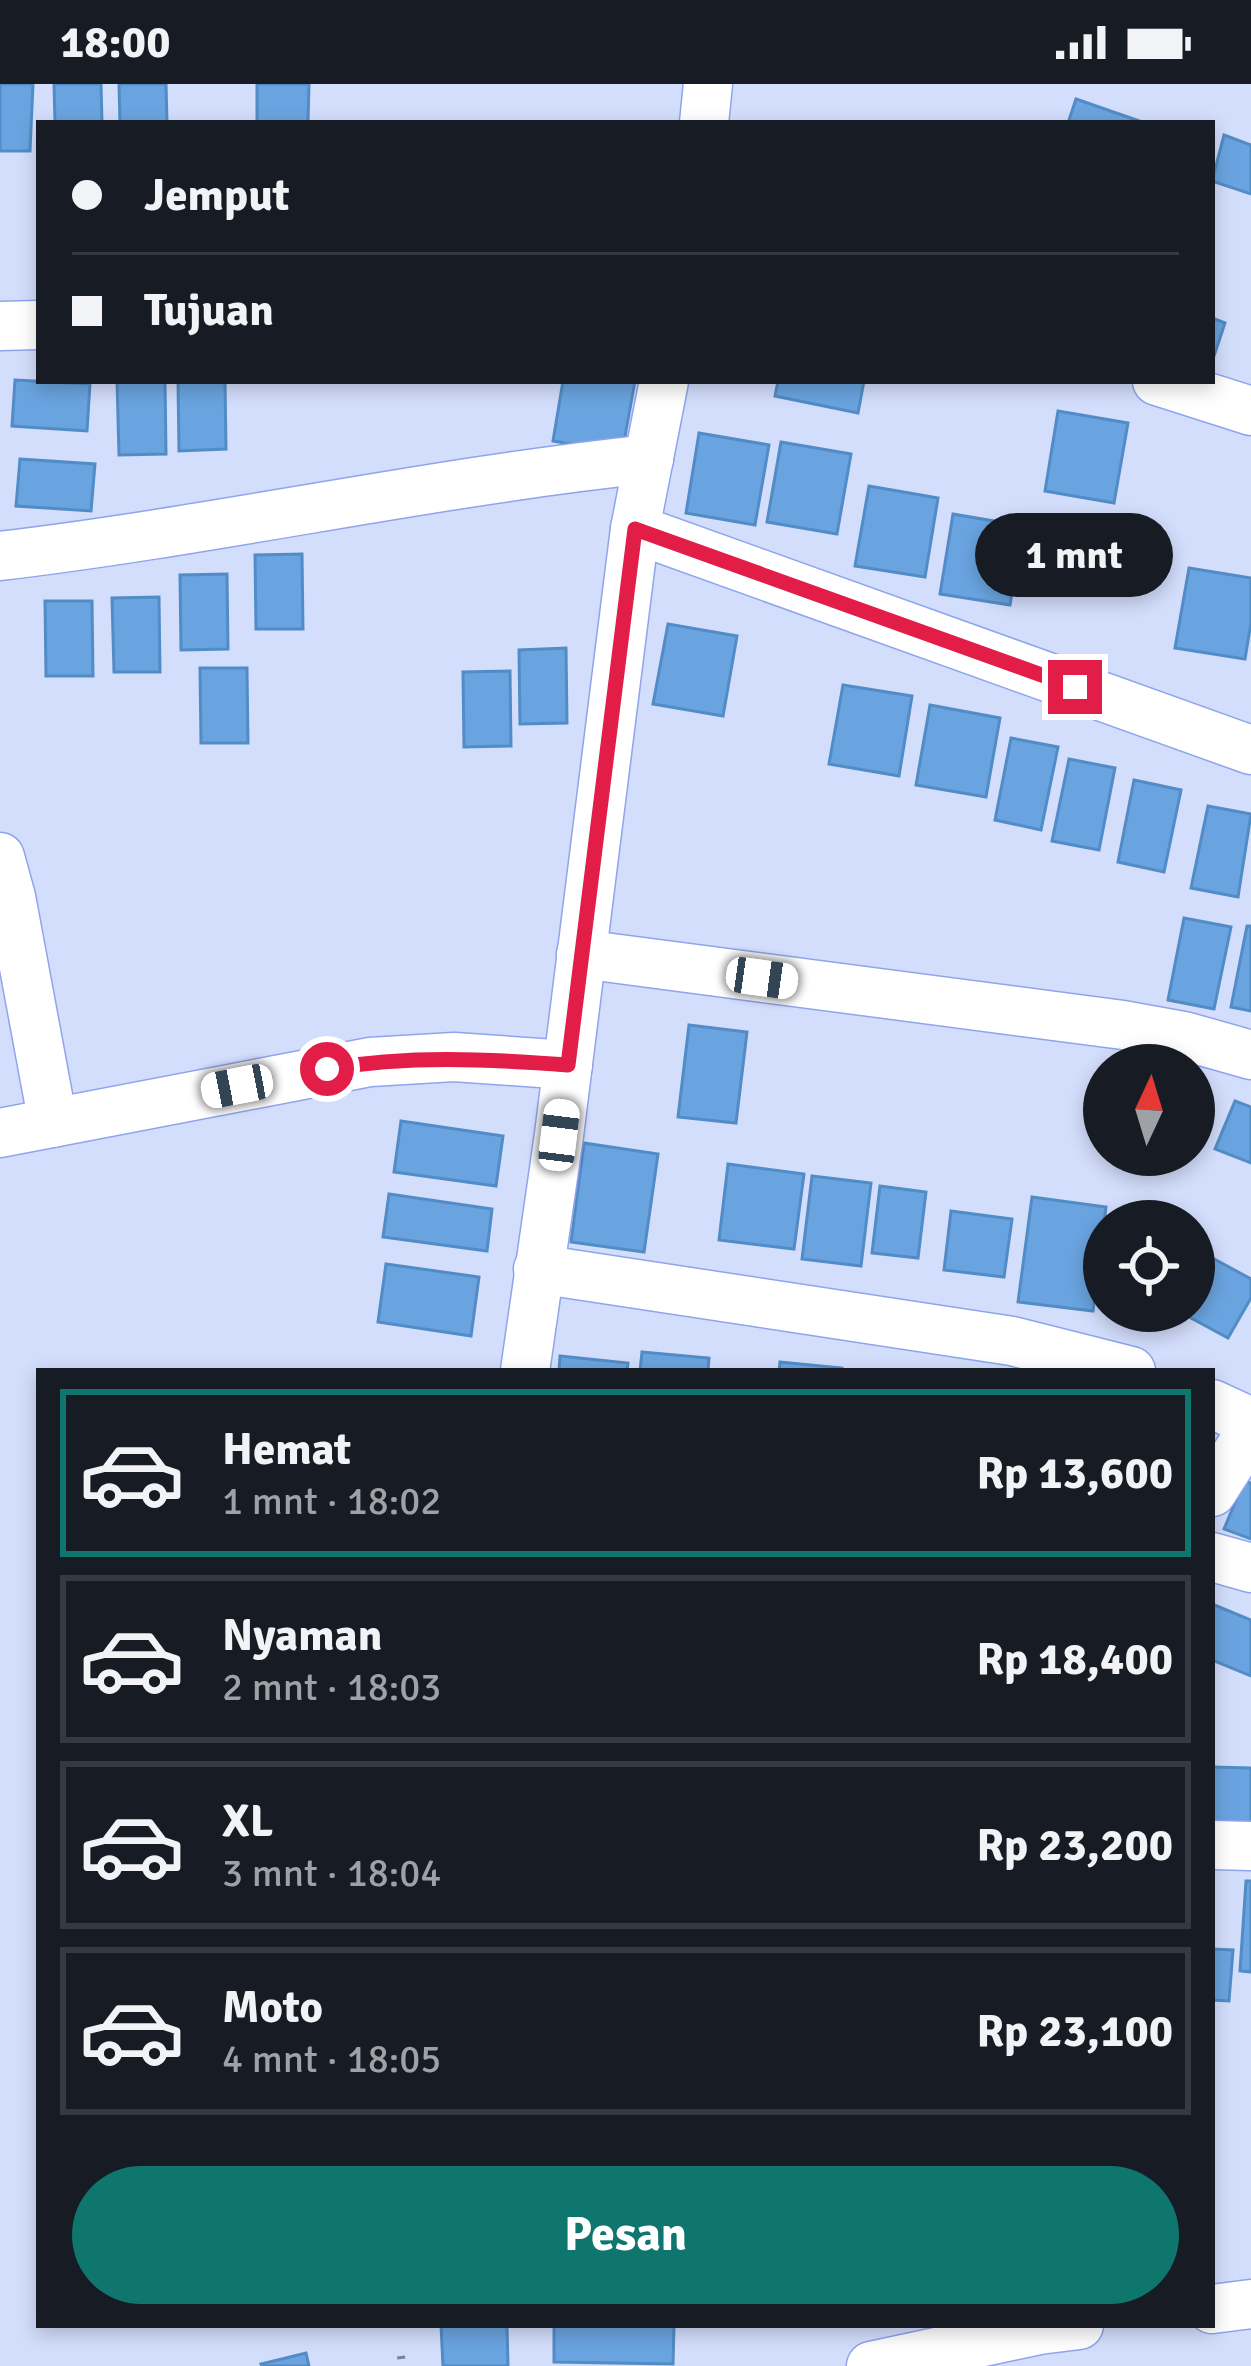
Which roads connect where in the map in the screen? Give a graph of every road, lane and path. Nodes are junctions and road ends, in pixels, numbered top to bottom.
1 (708, 84) edge
2 (704, 120) edge
3 (36, 325) edge
4 (0, 326) edge
5 (663, 384) edge
6 (1166, 384) edge
7 (1251, 411) edge
8 (649, 459) junction
9 (635, 529) junction
10 (0, 556) edge
11 (1251, 750) edge
12 (0, 856) edge
13 (581, 954) junction
14 (1251, 1055) edge
15 (568, 1065) junction
16 (52, 1123) junction
17 (0, 1133) edge
18 (538, 1269) junction
19 (525, 1368) edge
20 (1119, 1368) edge
21 (1215, 1406) edge
22 (1251, 1426) edge
23 (1215, 1487) edge
24 (1215, 1558) edge
25 (1251, 1568) edge
26 (1215, 1845) edge
27 (1251, 1846) edge
28 (1251, 2304) edge
29 (1215, 2309) edge
30 (1048, 2336) edge
31 (871, 2366) edge

1 - 2 street
3 - 4 street
5 - 8 street
6 - 7 street
8 - 9 street
8 - 10 street
9 - 11 street
9 - 13 street
12 - 16 street
13 - 14 street
13 - 15 street
15 - 16 street
15 - 18 street
16 - 17 street
18 - 19 street
18 - 20 street
21 - 22 street
22 - 23 street
24 - 25 street
26 - 27 street
28 - 29 street
30 - 31 street

